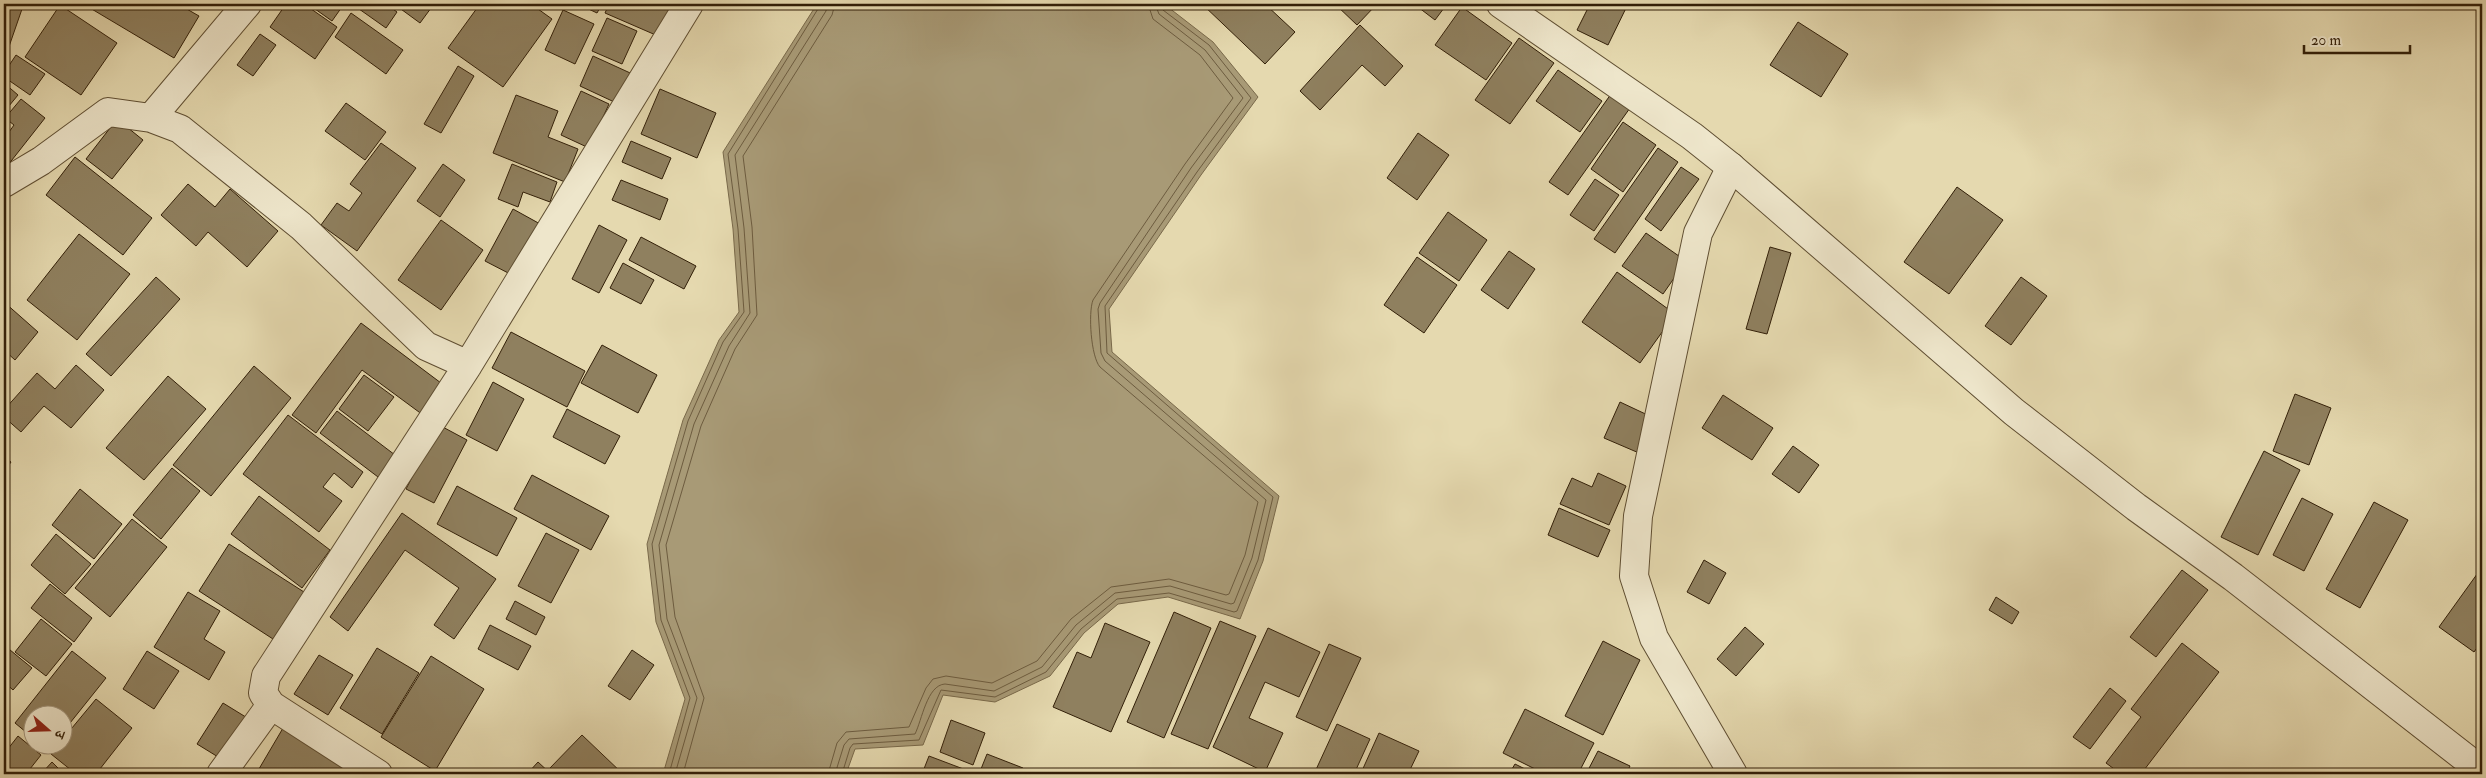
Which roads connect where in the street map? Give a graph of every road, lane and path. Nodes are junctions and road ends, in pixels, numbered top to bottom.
1 (247, 4) edge
2 (689, 4) edge
3 (1501, 4) edge
4 (151, 118) junction
5 (1731, 167) junction
6 (4, 184) edge
7 (468, 365) junction
8 (271, 705) junction
9 (2482, 771) edge
10 (221, 774) edge
11 (378, 774) edge
12 (1733, 774) edge

1 - 4 street
2 - 7 street
3 - 5 street
4 - 6 street
4 - 7 street
5 - 9 street
5 - 12 street
7 - 8 street
8 - 10 street
8 - 11 street

